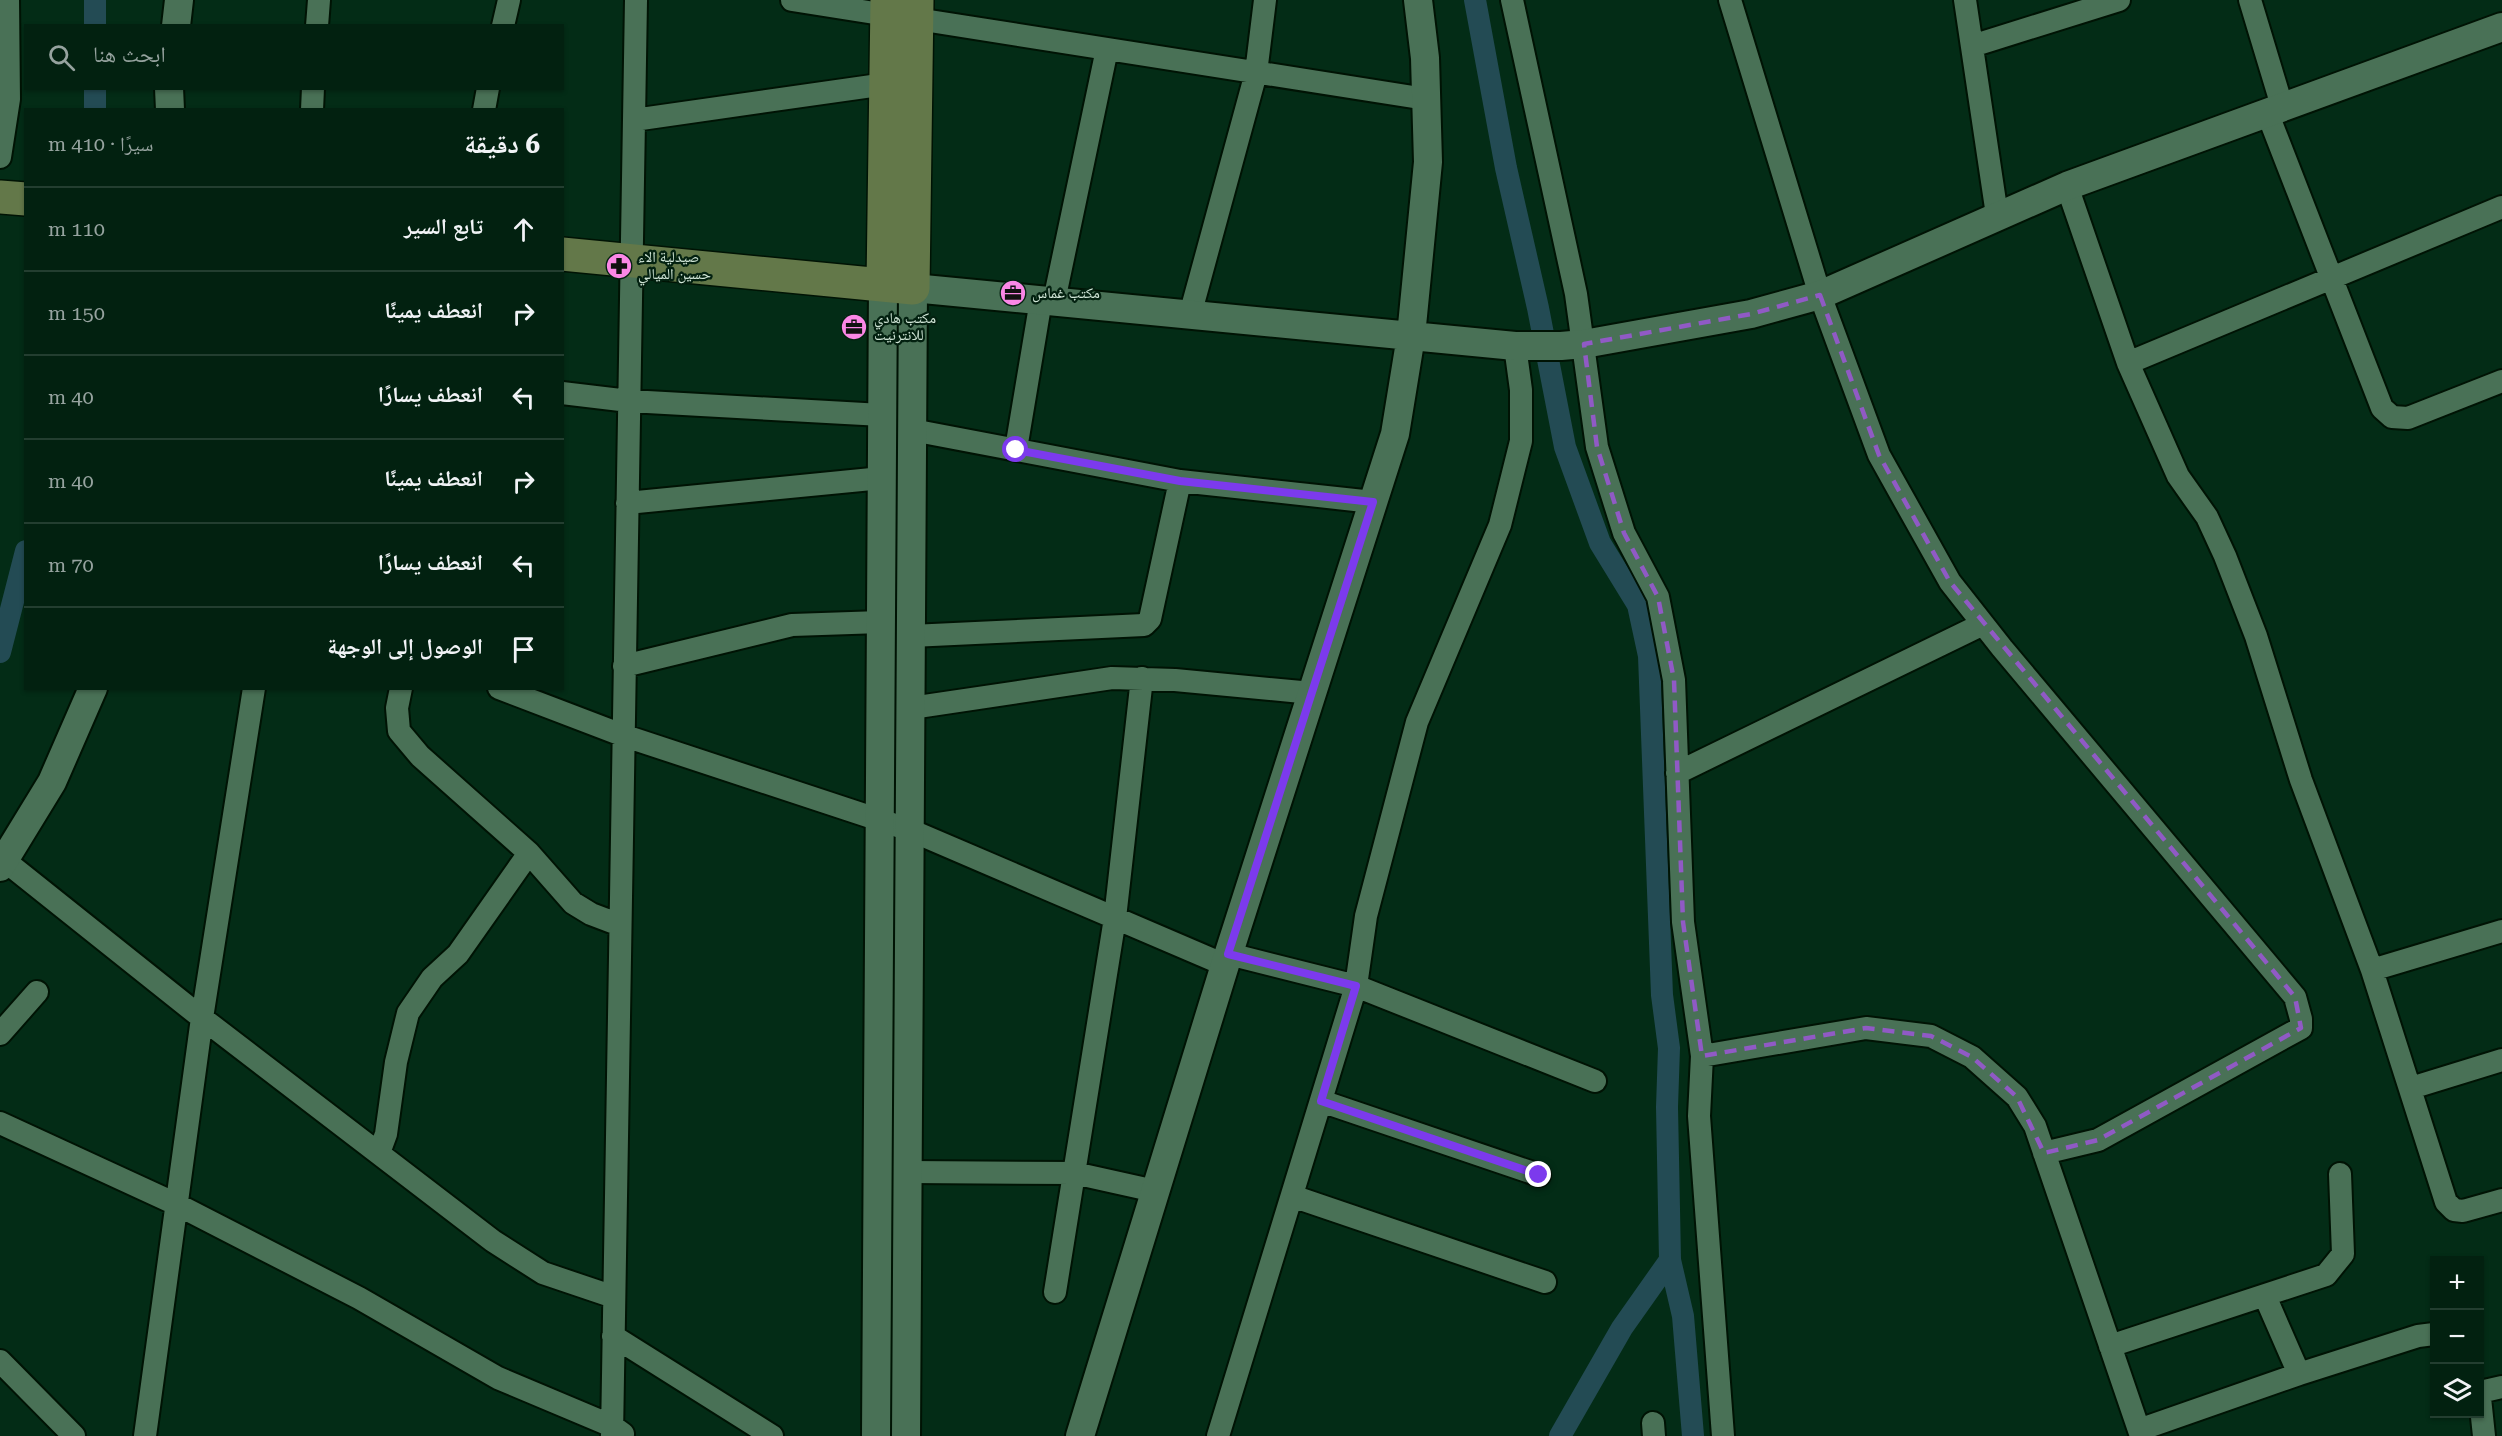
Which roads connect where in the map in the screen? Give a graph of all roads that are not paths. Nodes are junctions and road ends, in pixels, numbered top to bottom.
1 (8, 0) edge
2 (179, 0) edge
3 (319, 0) edge
4 (509, 0) edge
5 (636, 0) edge
6 (792, 0) edge
7 (1265, 0) edge
8 (1418, 0) edge
9 (1512, 0) edge
10 (1730, 0) edge
11 (1965, 0) edge
12 (2119, 0) edge
13 (2250, 0) edge
14 (902, 9) edge
15 (176, 24) edge
16 (317, 24) edge
17 (503, 24) edge
18 (2502, 27) edge
19 (1972, 46) junction
20 (1107, 49) junction
21 (1256, 73) junction
22 (886, 84) junction
23 (169, 90) edge
24 (313, 90) edge
25 (488, 90) edge
26 (1426, 99) junction
27 (170, 108) edge
28 (312, 108) edge
29 (483, 108) edge
30 (2274, 109) junction
31 (634, 120) junction
32 (0, 158) edge
33 (2067, 186) junction
34 (0, 197) edge
35 (24, 199) edge
36 (2502, 207) edge
37 (1997, 215) junction
38 (564, 254) edge
39 (632, 261) junction
40 (2331, 278) junction
41 (898, 287) junction
42 (1820, 295) junction
43 (1047, 301) junction
44 (1190, 315) junction
45 (1411, 336) junction
46 (1573, 345) junction
47 (1515, 346) junction
48 (2128, 363) junction
49 (2502, 381) edge
50 (564, 393) edge
51 (629, 401) junction
52 (882, 415) junction
53 (912, 430) junction
54 (1016, 450) junction
55 (882, 478) junction
56 (1180, 481) junction
57 (1373, 502) junction
58 (627, 503) junction
59 (881, 622) junction
60 (1983, 624) junction
61 (911, 636) junction
62 (624, 666) junction
63 (1142, 678) junction
64 (92, 690) edge
65 (254, 690) edge
66 (401, 690) edge
67 (504, 690) edge
68 (1312, 693) junction
69 (910, 708) junction
70 (622, 735) junction
71 (1677, 773) junction
72 (880, 819) junction
73 (910, 830) junction
74 (529, 853) junction
75 (2, 863) edge
76 (1115, 918) junction
77 (620, 925) junction
78 (2502, 931) edge
79 (1227, 960) junction
80 (2372, 970) junction
81 (1356, 986) junction
82 (37, 992) dead end
83 (202, 1017) junction
84 (0, 1034) edge
85 (1702, 1056) junction
86 (2501, 1063) edge
87 (1595, 1081) dead end
88 (2411, 1088) junction
89 (1321, 1101) junction
90 (0, 1123) edge
91 (379, 1153) junction
92 (2044, 1153) junction
93 (908, 1172) junction
94 (1074, 1173) junction
95 (2340, 1174) dead end
96 (1539, 1175) dead end
97 (1155, 1191) junction
98 (1292, 1196) junction
99 (2502, 1200) edge
100 (176, 1204) junction
101 (1545, 1282) dead end
102 (1055, 1292) dead end
103 (2265, 1296) junction
104 (614, 1297) junction
105 (2430, 1334) edge
106 (613, 1336) junction
107 (2110, 1346) junction
108 (0, 1361) edge
109 (2299, 1374) junction
110 (2502, 1387) edge
111 (2484, 1391) edge
112 (2482, 1418) edge
113 (616, 1432) edge
114 (2140, 1433) edge
115 (74, 1436) edge
116 (145, 1436) edge
117 (772, 1436) edge
118 (876, 1436) edge
119 (906, 1436) edge
120 (1080, 1436) edge
121 (1218, 1436) edge
122 (1723, 1436) edge
123 (2484, 1436) edge

1 - 32 street
2 - 15 street
3 - 16 street
4 - 17 street
5 - 31 street
6 - 14 street
7 - 21 street
8 - 26 street
9 - 46 street
10 - 42 street
11 - 19 street
12 - 19 street
13 - 30 street
14 - 20 street
14 - 22 main road
14 - 41 main road
18 - 30 street
19 - 37 street
20 - 21 street
20 - 43 street
21 - 26 street
21 - 44 street
22 - 31 street
22 - 41 main road
23 - 27 street
24 - 28 street
25 - 29 street
26 - 45 street
30 - 33 street
30 - 40 street
31 - 39 street
33 - 37 street
33 - 48 street
34 - 35 main road
36 - 40 street
37 - 42 street
38 - 39 main road
39 - 41 main road
39 - 51 street
40 - 48 street
40 - 49 street
41 - 43 street
41 - 52 street
41 - 53 street
42 - 46 street
42 - 60 street
43 - 44 street
43 - 54 street
44 - 45 street
45 - 47 street
45 - 57 street
46 - 47 street
46 - 71 street
47 - 81 street
48 - 80 street
50 - 51 street
51 - 52 street
51 - 58 street
52 - 55 street
53 - 54 street
53 - 61 street
54 - 56 street
55 - 58 street
55 - 59 street
56 - 57 street
56 - 61 street
57 - 68 street
58 - 62 street
59 - 62 street
59 - 72 street
60 - 71 street
60 - 92 street
61 - 69 street
62 - 70 street
63 - 68 street
63 - 69 street
63 - 76 street
64 - 75 street
65 - 83 street
66 - 74 street
67 - 70 street
68 - 79 street
69 - 73 street
70 - 72 street
70 - 77 street
71 - 85 street
72 - 73 street
72 - 118 street
73 - 76 street
73 - 93 street
74 - 77 street
74 - 91 street
75 - 83 street
76 - 79 street
76 - 94 street
77 - 104 street
78 - 80 street
79 - 81 street
79 - 97 street
80 - 88 street
81 - 87 street
81 - 89 street
82 - 84 street
83 - 91 street
83 - 100 street
85 - 92 street
85 - 122 street
86 - 88 street
88 - 99 street
89 - 96 street
89 - 98 street
90 - 100 street
91 - 104 street
92 - 107 street
93 - 94 street
93 - 119 street
94 - 97 street
94 - 102 street
95 - 103 street
97 - 120 street
98 - 101 street
98 - 121 street
100 - 113 street
100 - 116 street
103 - 107 street
103 - 109 street
104 - 106 street
105 - 109 street
106 - 113 street
106 - 117 street
107 - 114 street
108 - 115 street
109 - 114 street
110 - 111 street
112 - 123 street

